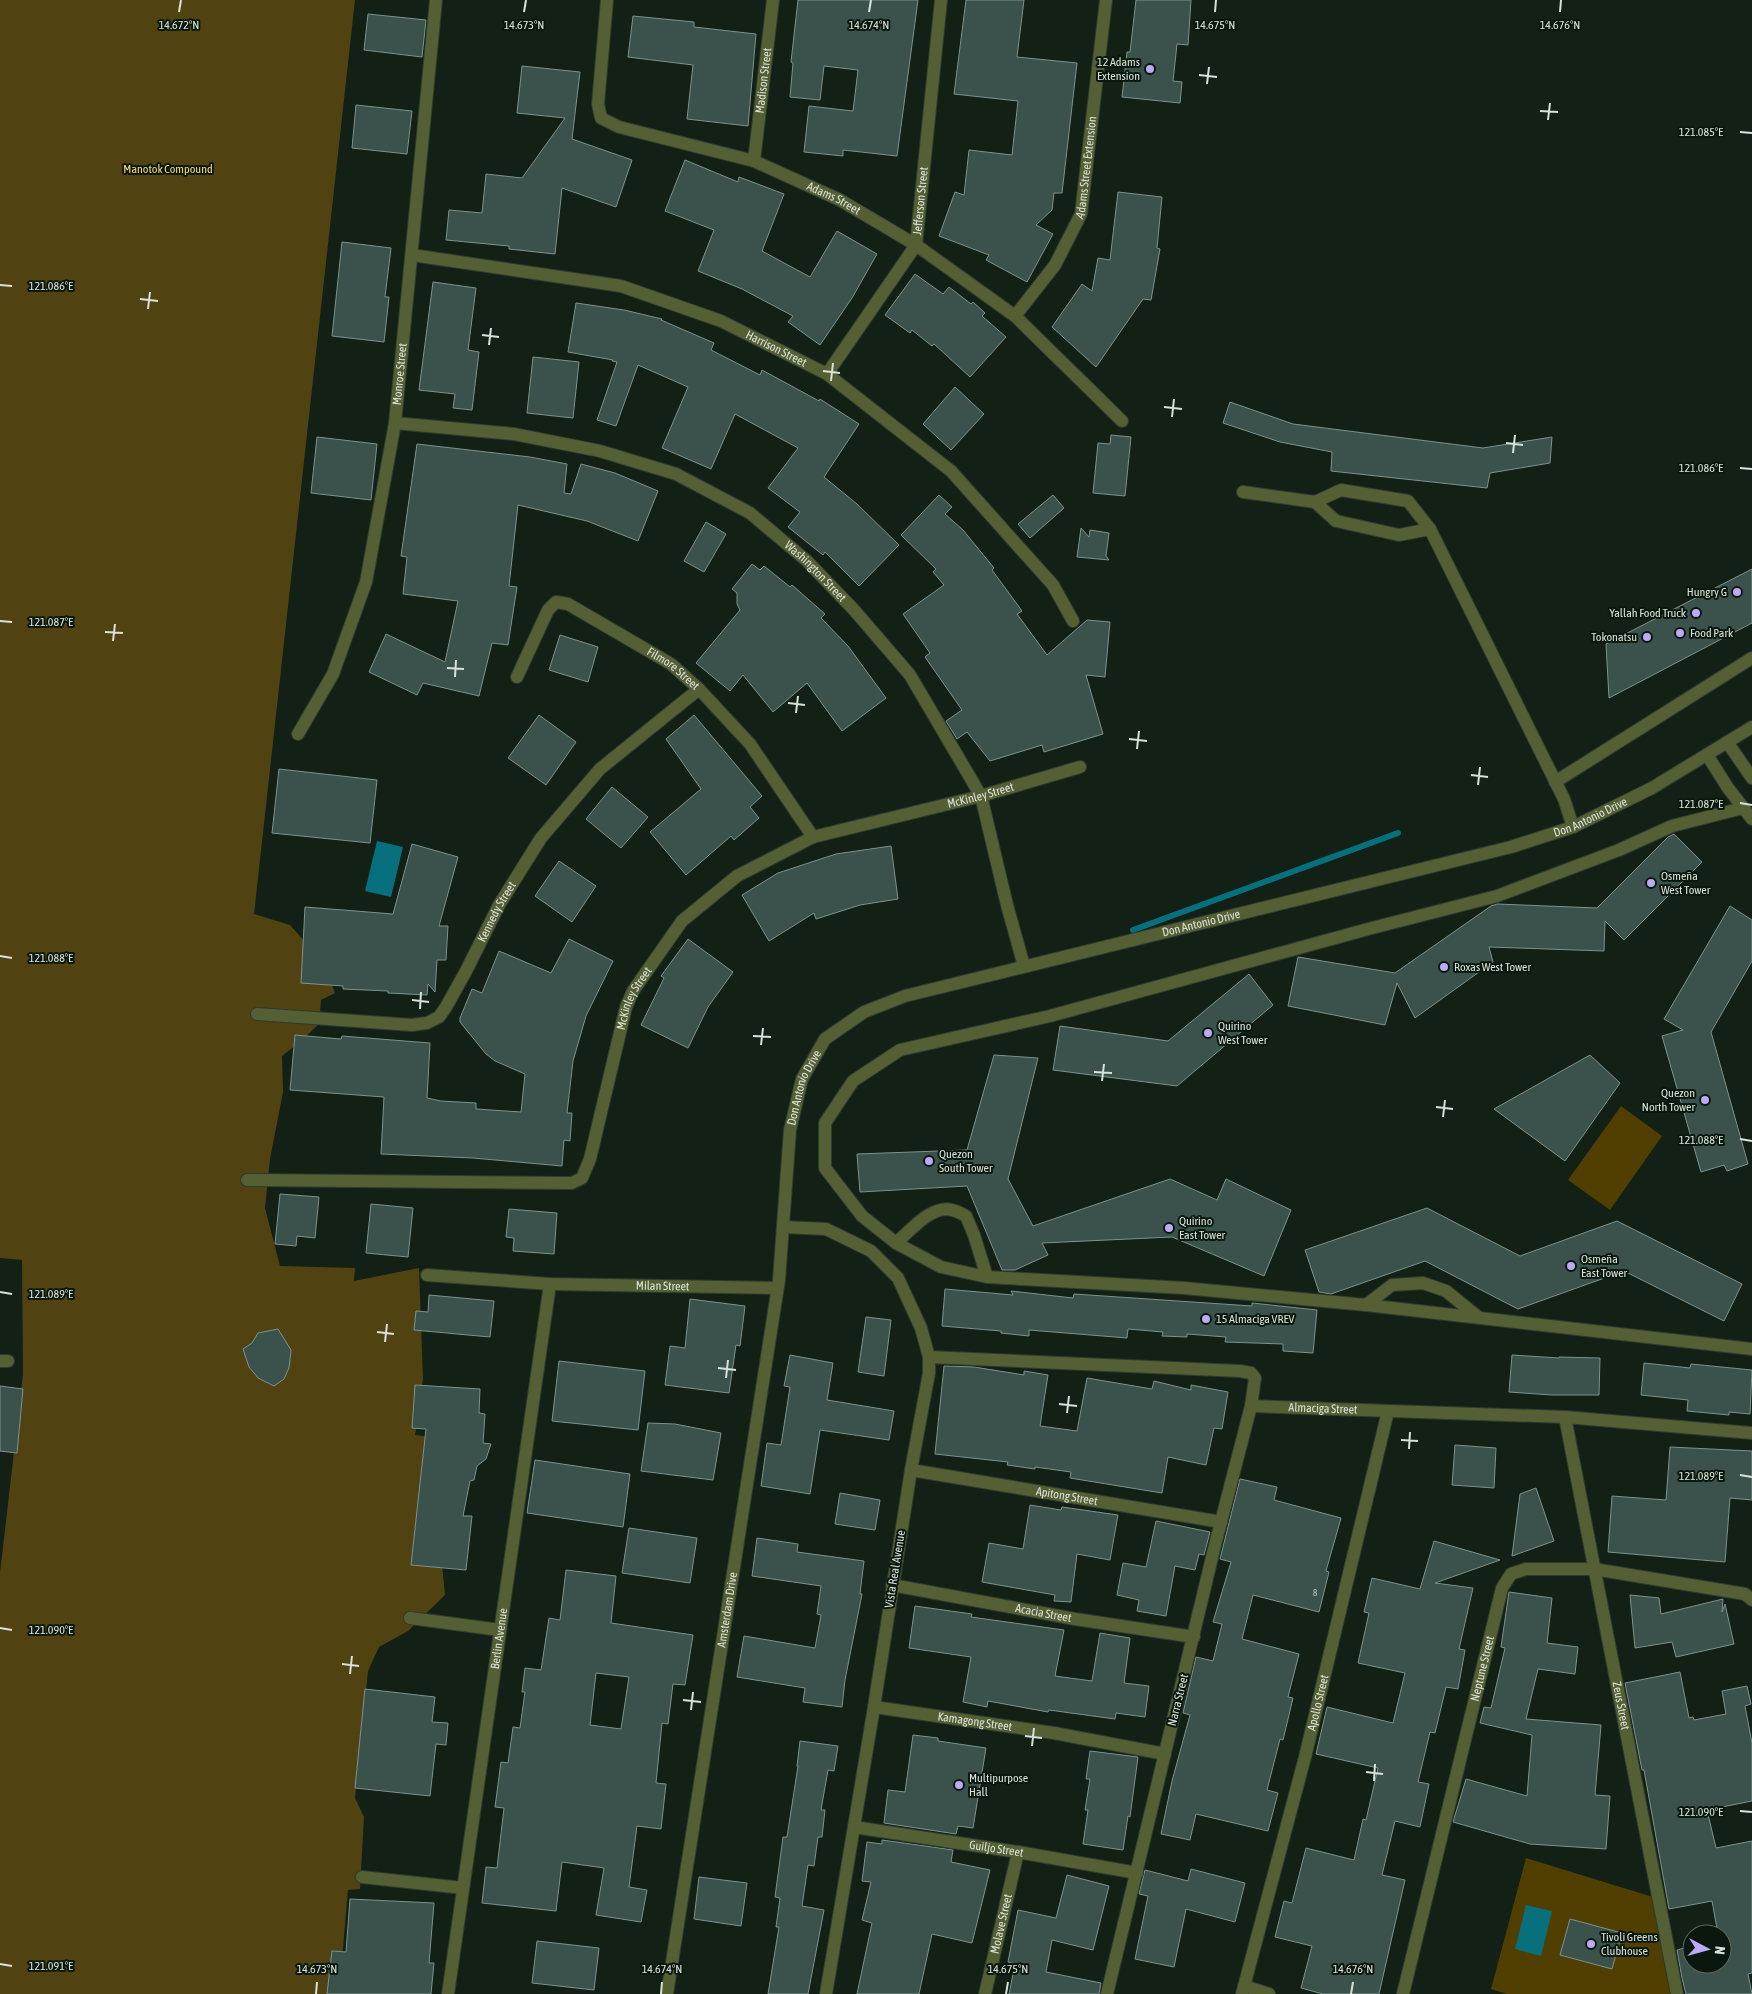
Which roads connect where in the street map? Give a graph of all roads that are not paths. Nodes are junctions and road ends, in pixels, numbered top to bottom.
1 (436, 0) edge
2 (607, 0) edge
3 (773, 0) edge
4 (941, 0) edge
5 (1106, 0) edge
6 (754, 161) junction
7 (916, 244) junction
8 (412, 255) junction
9 (1015, 316) junction
10 (827, 374) junction
11 (1122, 421) dead end
12 (395, 423) junction
13 (1243, 492) dead end
14 (1315, 502) junction
15 (1430, 529) junction
16 (1073, 621) dead end
17 (1752, 658) edge
18 (517, 677) dead end
19 (699, 689) junction
20 (1752, 727) edge
21 (298, 734) dead end
22 (1727, 742) junction
23 (1707, 755) junction
24 (1080, 767) dead end
25 (1752, 778) edge
26 (1555, 782) junction
27 (981, 796) junction
28 (1743, 808) junction
29 (1752, 819) edge
30 (1573, 827) junction
31 (814, 837) junction
32 (1024, 966) junction
33 (257, 1014) dead end
34 (247, 1180) dead end
35 (783, 1226) junction
36 (896, 1243) junction
37 (427, 1275) dead end
38 (987, 1277) junction
39 (550, 1284) junction
40 (777, 1288) junction
41 (1366, 1305) junction
42 (1478, 1317) junction
43 (1752, 1350) edge
44 (929, 1357) junction
45 (1251, 1406) junction
46 (1388, 1411) junction
47 (1565, 1417) junction
48 (1752, 1433) edge
49 (911, 1470) junction
50 (1221, 1522) junction
51 (1594, 1569) junction
52 (892, 1585) junction
53 (1748, 1597) edge
54 (410, 1618) dead end
55 (500, 1630) junction
56 (1194, 1636) junction
57 (874, 1707) junction
58 (1165, 1754) junction
59 (854, 1827) junction
60 (1018, 1852) junction
61 (1137, 1874) junction
62 (362, 1877) dead end
63 (463, 1888) junction
64 (1243, 1990) edge
65 (448, 1994) edge
66 (667, 1994) edge
67 (826, 1994) edge
68 (985, 1994) edge
69 (1108, 1994) edge
70 (1270, 1994) edge
71 (1403, 1994) edge
72 (1677, 1994) edge

1 - 8 street, Monroe Street
2 - 6 street, Adams Street
3 - 6 street, Madison Street
4 - 7 street, Jefferson Street
5 - 9 street, Adams Street Extension
6 - 7 street, Adams Street
7 - 9 street, Adams Street
7 - 10 street, Jefferson Street
8 - 10 street, Harrison Street
8 - 12 street, Monroe Street
9 - 11 street, Adams Street
10 - 16 street, Harrison Street
12 - 21 street, Monroe Street
12 - 27 street, Washington Street
13 - 14 street
14 - 15 street
14 - 15 street
15 - 26 street
17 - 26 street
18 - 19 street, Filmore Street
19 - 31 street, Filmore Street
19 - 33 street, Kennedy Street
20 - 22 street, Don Antonio Drive
22 - 23 street, Don Antonio Drive
22 - 25 street
23 - 28 street
23 - 30 street, Don Antonio Drive
24 - 27 street, McKinley Street
26 - 30 street
27 - 31 street, McKinley Street
27 - 32 street, Washington Street
28 - 29 street
28 - 36 street
30 - 32 street, Don Antonio Drive
31 - 34 street, McKinley Street
32 - 35 street, Don Antonio Drive
35 - 40 street, Amsterdam Drive
35 - 44 street, Vista Real Avenue
36 - 38 street
36 - 38 street
37 - 39 street, Milan Street
38 - 41 street
39 - 40 street, Milan Street
39 - 55 street, Berlin Avenue
40 - 66 street, Amsterdam Drive
41 - 42 street
41 - 42 street
42 - 43 street
44 - 45 street
44 - 49 street, Vista Real Avenue
45 - 46 street, Almaciga Street
45 - 50 street, Narra Street
46 - 47 street, Almaciga Street
46 - 64 street, Apollo Street
47 - 48 street, Almaciga Street
47 - 51 street, Zeus Street
49 - 50 street, Apitong Street
49 - 52 street, Vista Real Avenue
50 - 56 street, Narra Street
51 - 53 street, Neptune Street
51 - 71 street, Neptune Street
51 - 72 street, Zeus Street
52 - 56 street, Acacia Street
52 - 57 street, Vista Real Avenue
54 - 55 street
55 - 63 street, Berlin Avenue
56 - 58 street, Narra Street
57 - 58 street, Kamagong Street
57 - 59 street, Vista Real Avenue
58 - 61 street, Narra Street
59 - 60 street, Guiljo Street
59 - 67 street, Vista Real Avenue
60 - 61 street, Guiljo Street
60 - 68 street, Molave Street
61 - 69 street, Narra Street
62 - 63 street
63 - 65 street, Berlin Avenue
64 - 70 street

